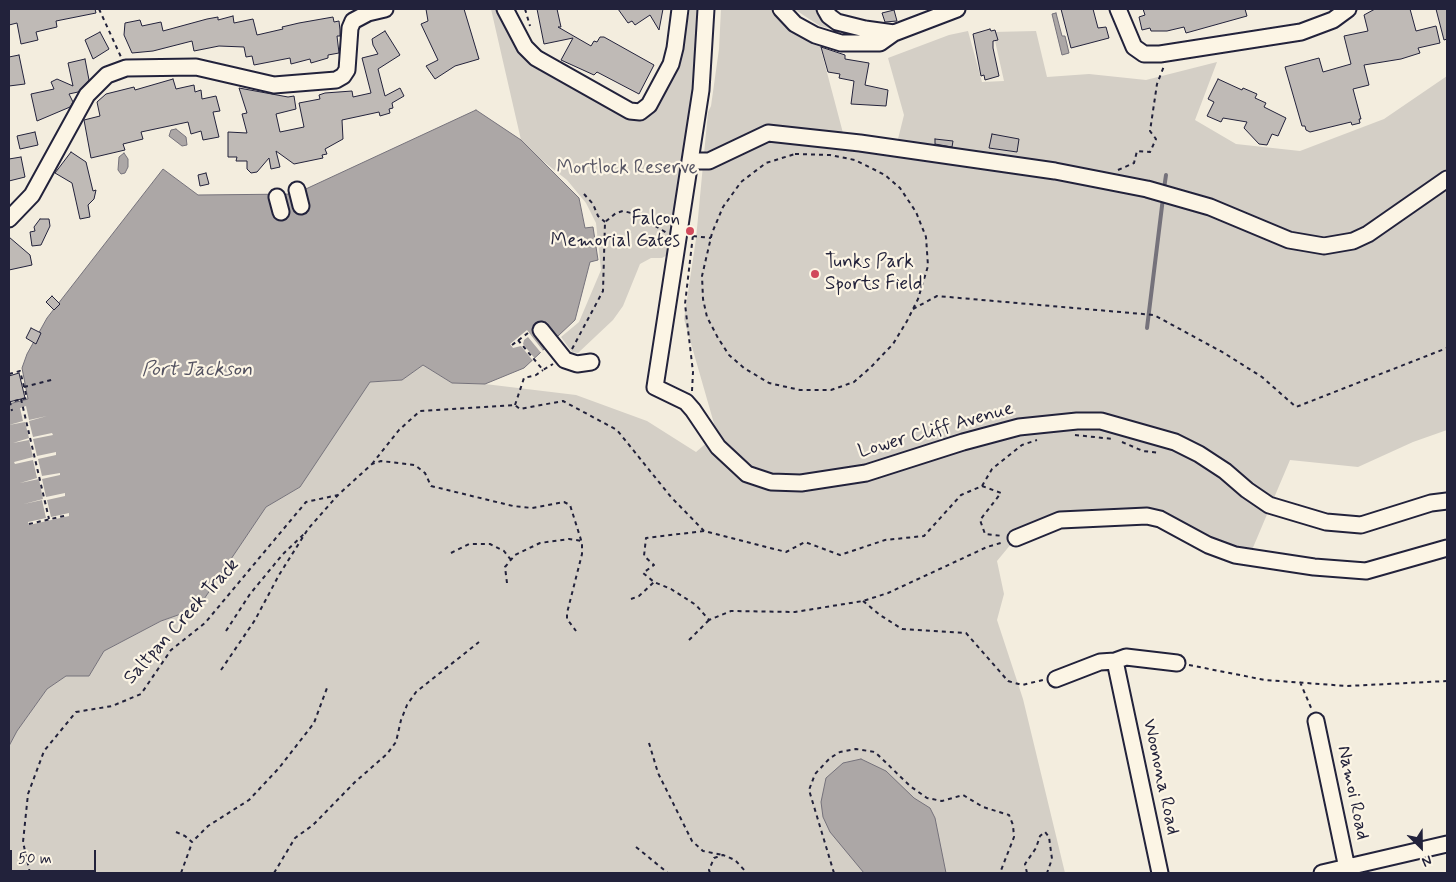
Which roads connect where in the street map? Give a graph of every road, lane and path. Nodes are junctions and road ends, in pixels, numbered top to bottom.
1 (99, 9) edge
2 (385, 9) edge
3 (505, 9) edge
4 (680, 9) edge
5 (706, 9) edge
6 (781, 9) edge
7 (825, 9) edge
8 (958, 9) edge
9 (1118, 9) edge
10 (1348, 9) edge
11 (894, 33) junction
12 (1160, 54) junction
13 (126, 68) junction
14 (690, 161) junction
15 (1447, 178) edge
16 (1104, 180) junction
17 (298, 190) dead end
18 (584, 194) dead end
19 (277, 197) dead end
20 (301, 206) dead end
21 (281, 212) dead end
22 (9, 219) edge
23 (605, 222) junction
24 (694, 228) dead end
25 (673, 234) dead end
26 (693, 236) junction
27 (711, 238) junction
28 (913, 309) junction
29 (537, 335) joint
30 (518, 340) junction
31 (512, 345) dead end
32 (1447, 348) edge
33 (555, 361) junction
34 (591, 362) dead end
35 (539, 366) dead end
36 (542, 370) dead end
37 (9, 374) edge
38 (55, 378) dead end
39 (25, 387) junction
40 (21, 400) junction
41 (686, 402) junction
42 (515, 405) dead end
43 (12, 411) dead end
44 (982, 486) dead end
45 (338, 495) junction
46 (1447, 501) edge
47 (68, 515) dead end
48 (49, 519) junction
49 (29, 524) dead end
50 (308, 529) junction
51 (704, 531) dead end
52 (1016, 538) junction
53 (582, 541) junction
54 (1447, 548) edge
55 (451, 553) dead end
56 (511, 560) junction
57 (654, 582) junction
58 (507, 583) dead end
59 (631, 600) dead end
60 (863, 601) junction
61 (709, 620) junction
62 (576, 631) dead end
63 (226, 632) dead end
64 (689, 640) dead end
65 (479, 642) dead end
66 (1115, 661) junction
67 (1177, 663) joint
68 (221, 670) dead end
69 (1056, 679) joint
70 (1447, 681) edge
71 (1300, 682) junction
72 (327, 688) dead end
73 (1316, 721) joint
74 (649, 743) dead end
75 (176, 832) dead end
76 (192, 842) junction
77 (1447, 844) edge
78 (636, 847) dead end
79 (723, 855) junction
80 (1348, 870) edge
81 (30, 873) edge
82 (181, 873) edge
83 (274, 873) edge
84 (668, 873) edge
85 (710, 873) edge
86 (747, 873) edge
87 (834, 873) edge
88 (1000, 873) edge
89 (1027, 873) edge
90 (1047, 873) edge
91 (1160, 873) edge
92 (1322, 873) edge

1 - 13 path
2 - 13 street
3 - 4 street
5 - 14 street
6 - 11 street
7 - 11 street
8 - 11 street
9 - 12 street
10 - 12 street
12 - 16 path
13 - 22 street
14 - 16 street
14 - 41 street, Lower Cliff Avenue
15 - 16 street
17 - 20 street
18 - 23 path
19 - 21 street
23 - 25 path
23 - 33 path
24 - 26 path
26 - 27 path
26 - 41 path
27 - 28 path
27 - 28 path
28 - 32 path
29 - 30 path
29 - 33 street
30 - 31 path
30 - 35 path
33 - 34 street
36 - 42 path
37 - 39 path
38 - 39 path
39 - 40 path
40 - 43 path
40 - 48 path
41 - 46 street, Lower Cliff Avenue
44 - 52 path
45 - 50 path
45 - 53 path
45 - 81 path, Saltpan Creek Track
47 - 48 path
48 - 49 path
50 - 63 path
50 - 68 path
51 - 57 path
52 - 54 street
52 - 60 path
53 - 56 path
53 - 62 path
55 - 56 path
56 - 58 path
57 - 59 path
57 - 61 path
60 - 61 path
60 - 69 path
61 - 64 path
65 - 83 path
66 - 67 street
66 - 69 street
66 - 91 street, Woonona Road
67 - 71 path
70 - 71 path
71 - 73 path
72 - 76 path
73 - 80 street, Namoi Road
74 - 79 path
75 - 76 path
76 - 82 path
77 - 80 street
78 - 84 path
79 - 85 path
79 - 86 path
80 - 92 street
87 - 88 path
89 - 90 path

